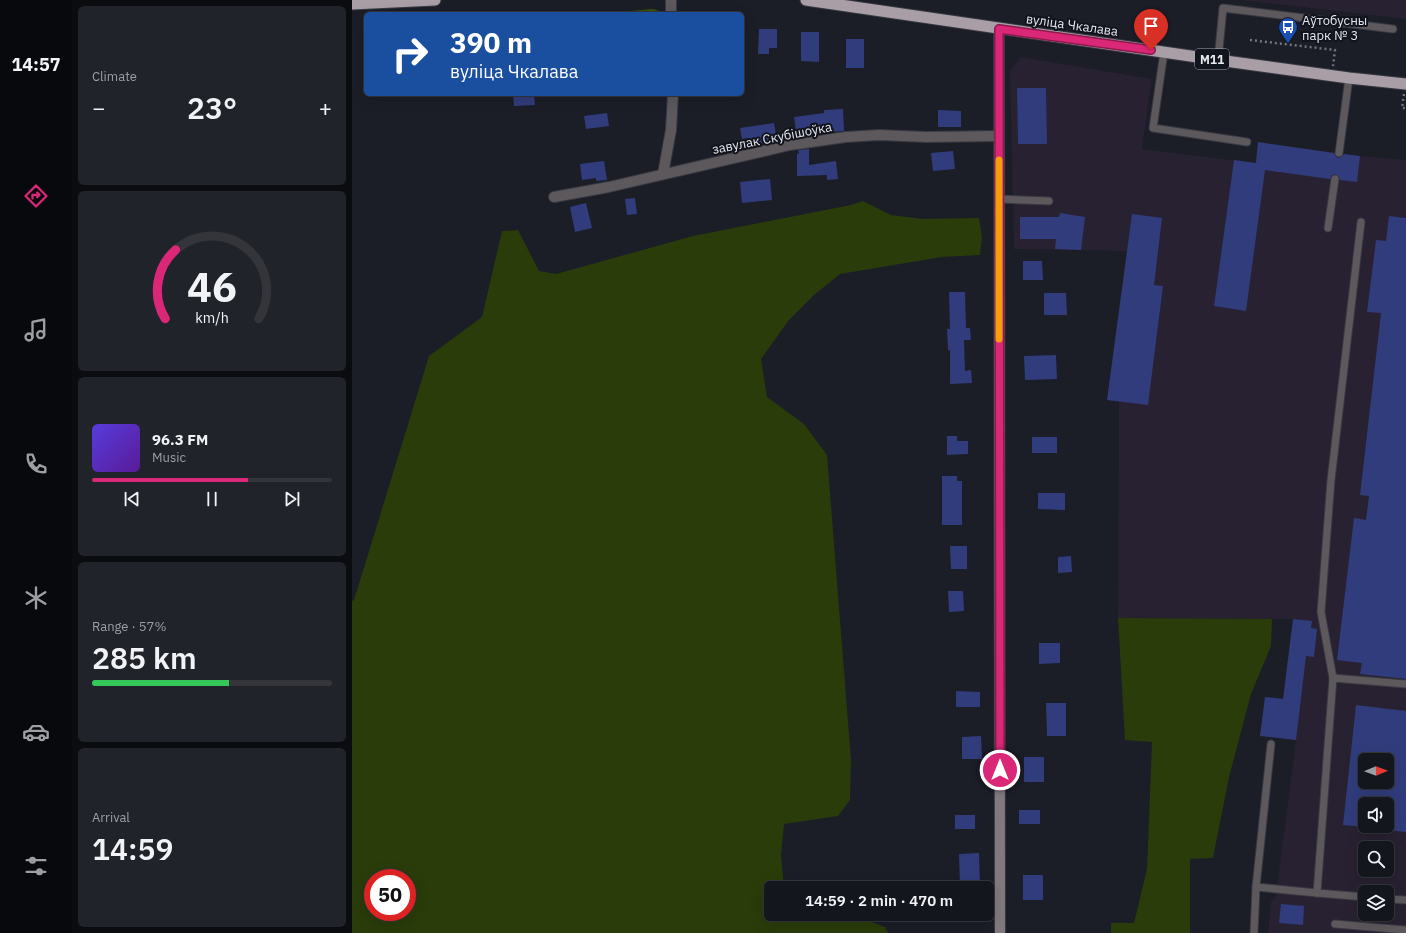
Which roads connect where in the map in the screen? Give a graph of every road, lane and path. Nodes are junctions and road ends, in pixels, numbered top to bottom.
1 (435, 0) edge
2 (671, 0) edge
3 (806, 0) edge
4 (352, 4) edge
5 (671, 12) edge
6 (999, 29) junction
7 (1393, 29) dead end
8 (1250, 40) dead end
9 (1164, 52) junction
10 (1218, 60) junction
11 (1332, 75) junction
12 (1350, 78) junction
13 (1405, 88) edge
14 (673, 96) edge
15 (1406, 108) edge
16 (999, 136) junction
17 (1247, 142) dead end
18 (1339, 154) dead end
19 (663, 174) junction
20 (1335, 179) dead end
21 (554, 198) dead end
22 (999, 199) junction
23 (1049, 201) dead end
24 (1361, 222) dead end
25 (1328, 228) dead end
26 (1333, 678) junction
27 (1406, 684) edge
28 (1271, 744) dead end
29 (1256, 887) junction
30 (1317, 893) junction
31 (1358, 896) edge
32 (1394, 899) edge
33 (1406, 900) edge
34 (1335, 924) dead end
35 (1406, 930) edge
36 (1000, 933) edge
37 (1254, 933) edge

1 - 4 highway
2 - 5 street
3 - 6 highway, вуліца Чкалава / М11
6 - 9 highway, вуліца Чкалава / М11
6 - 16 main road
7 - 10 lane
8 - 11 path
9 - 10 highway, вуліца Чкалава / М11
9 - 17 lane
10 - 11 highway, вуліца Чкалава / М11
11 - 12 highway, вуліца Чкалава / М11
12 - 13 highway, вуліца Чкалава / М11
12 - 18 lane
13 - 15 path
14 - 19 street
16 - 19 street, завулак Скубішоўка
16 - 22 main road
19 - 21 street, завулак Скубішоўка
20 - 25 lane
22 - 23 lane
22 - 36 main road
24 - 26 lane
26 - 27 lane
26 - 30 lane
28 - 29 lane
29 - 30 lane
29 - 37 lane
30 - 31 lane
32 - 33 lane
34 - 35 lane

